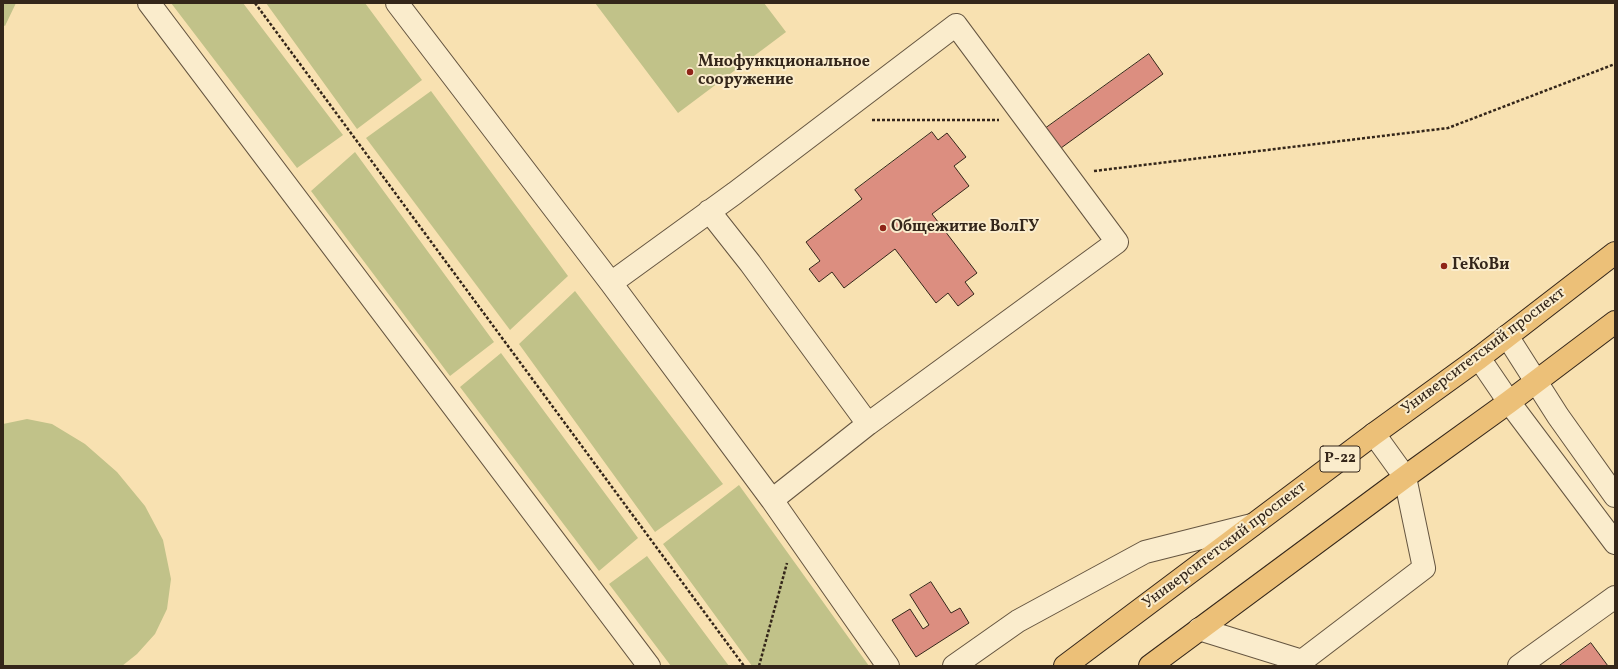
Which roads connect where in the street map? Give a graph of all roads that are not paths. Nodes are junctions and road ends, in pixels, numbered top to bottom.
1 (149, 3) edge
2 (397, 3) edge
3 (709, 211) junction
4 (1615, 253) edge
5 (611, 283) junction
6 (1615, 322) edge
7 (1507, 336) junction
8 (1479, 358) junction
9 (1536, 382) junction
10 (1509, 402) junction
11 (868, 424) junction
12 (1374, 434) junction
13 (1404, 477) junction
14 (1615, 496) edge
15 (772, 500) junction
16 (1252, 526) junction
17 (1615, 542) edge
18 (1615, 597) edge
19 (1199, 629) junction
20 (649, 666) edge
21 (888, 666) edge
22 (954, 666) edge
23 (1065, 666) edge
24 (1150, 666) edge
25 (1519, 666) edge

1 - 20 street
2 - 5 street
3 - 5 street
3 - 11 street
3 - 11 street
4 - 7 highway, Университетский проспект / Р-22
5 - 15 street
6 - 9 highway
7 - 8 highway, Университетский проспект / Р-22
7 - 9 street
8 - 10 street
8 - 12 highway, Университетский проспект / Р-22
9 - 10 highway
9 - 14 street
10 - 13 highway
10 - 17 street
11 - 15 street
12 - 13 street
12 - 16 highway, Университетский проспект / Р-22
13 - 19 highway
13 - 19 street
15 - 21 street
16 - 22 street
16 - 23 highway, Университетский проспект / Р-22
18 - 25 street
19 - 24 highway

